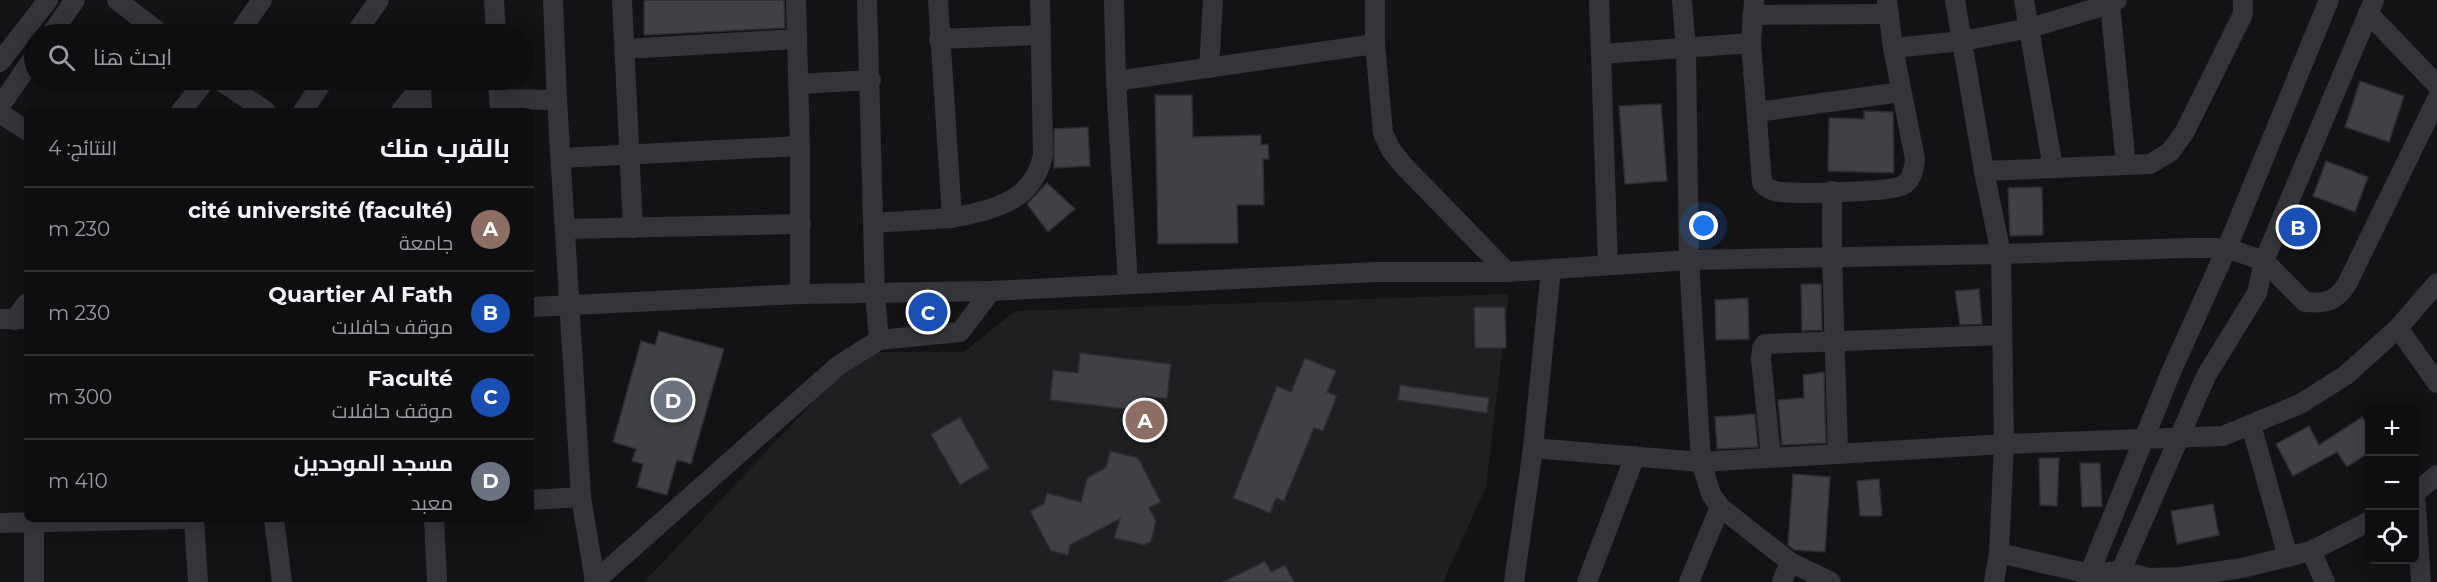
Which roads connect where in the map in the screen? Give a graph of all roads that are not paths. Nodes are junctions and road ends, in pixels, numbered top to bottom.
1 (48, 0) edge
2 (75, 0) edge
3 (117, 0) edge
4 (262, 0) edge
5 (379, 0) edge
6 (494, 0) edge
7 (553, 0) edge
8 (622, 0) edge
9 (796, 0) edge
10 (867, 0) edge
11 (938, 0) edge
12 (1040, 0) edge
13 (1114, 0) edge
14 (1213, 0) edge
15 (1375, 0) edge
16 (1599, 0) edge
17 (1682, 0) edge
18 (1954, 0) edge
19 (2024, 0) edge
20 (2243, 0) edge
21 (2329, 0) edge
22 (2114, 2) edge
23 (2371, 6) edge
24 (1888, 7) edge
25 (1753, 8) edge
26 (29, 24) edge
27 (58, 24) edge
28 (148, 24) edge
29 (245, 24) edge
30 (362, 24) edge
31 (495, 24) edge
32 (2030, 28) junction
33 (24, 31) edge
34 (1040, 35) junction
35 (796, 39) junction
36 (939, 39) junction
37 (1963, 41) junction
38 (1751, 43) junction
39 (1375, 44) junction
40 (1893, 48) junction
41 (625, 49) junction
42 (1686, 50) junction
43 (1600, 54) junction
44 (0, 62) edge
45 (1209, 68) junction
46 (24, 71) edge
47 (871, 80) junction
48 (1116, 81) junction
49 (798, 84) junction
50 (2437, 86) edge
51 (198, 90) edge
52 (234, 90) edge
53 (317, 90) edge
54 (417, 90) edge
55 (422, 90) edge
56 (499, 90) edge
57 (1901, 92) junction
58 (2437, 99) edge
59 (557, 100) junction
60 (500, 105) edge
61 (0, 106) edge
62 (183, 108) edge
63 (261, 108) edge
64 (305, 108) edge
65 (403, 108) edge
66 (422, 108) edge
67 (1757, 112) junction
68 (0, 113) edge
69 (24, 129) edge
70 (800, 146) junction
71 (630, 156) junction
72 (561, 158) junction
73 (2126, 165) junction
74 (2053, 168) junction
75 (1984, 171) junction
76 (1832, 191) junction
77 (952, 218) junction
78 (873, 223) junction
79 (801, 224) junction
80 (633, 228) junction
81 (565, 229) junction
82 (2227, 248) junction
83 (2001, 254) junction
84 (1832, 257) junction
85 (1689, 260) junction
86 (2264, 261) junction
87 (1608, 265) junction
88 (1551, 269) junction
89 (1507, 272) junction
90 (2437, 283) edge
91 (1128, 284) junction
92 (991, 291) junction
93 (800, 294) junction
94 (875, 294) junction
95 (570, 305) junction
96 (24, 307) edge
97 (534, 308) edge
98 (14, 319) edge
99 (2398, 328) junction
100 (2002, 335) junction
101 (879, 340) junction
102 (1834, 341) junction
103 (2437, 383) edge
104 (2251, 425) junction
105 (2179, 436) junction
106 (2144, 438) junction
107 (2004, 444) junction
108 (1533, 448) junction
109 (1838, 452) junction
110 (1635, 456) junction
111 (1771, 456) junction
112 (1701, 462) junction
113 (2437, 475) edge
114 (2419, 491) edge
115 (581, 497) junction
116 (534, 500) edge
117 (1720, 507) junction
118 (2416, 510) edge
119 (24, 521) edge
120 (34, 522) edge
121 (194, 522) edge
122 (274, 522) edge
123 (434, 522) edge
124 (0, 523) edge
125 (2365, 524) edge
126 (2311, 551) junction
127 (1999, 553) junction
128 (2288, 557) junction
129 (1790, 562) junction
130 (2119, 576) edge
131 (2088, 578) edge
132 (595, 581) edge
133 (34, 582) edge
134 (198, 582) edge
135 (282, 582) edge
136 (437, 582) edge
137 (1514, 582) edge
138 (1587, 582) edge
139 (1689, 582) edge
140 (1782, 582) edge
141 (1831, 582) edge
142 (1994, 582) edge
143 (2325, 582) edge
144 (2421, 582) edge

1 - 26 street
2 - 27 street
3 - 28 street
4 - 29 street
5 - 30 street
6 - 31 street
7 - 59 street
8 - 41 street
9 - 35 street
10 - 47 street
11 - 36 street
12 - 34 street
13 - 48 street
14 - 45 street
15 - 39 street
16 - 43 street
17 - 42 street
18 - 37 street
19 - 32 street
20 - 73 street
21 - 82 street
22 - 32 street
22 - 73 street
23 - 50 street
23 - 86 street
24 - 25 street
24 - 40 street
25 - 38 street
32 - 37 street
32 - 74 street
33 - 44 street
34 - 36 street
34 - 77 street
35 - 41 street
35 - 49 street
36 - 77 street
37 - 40 street
37 - 75 street
38 - 42 street
38 - 67 street
39 - 45 street
39 - 89 street
40 - 57 street
41 - 71 street
42 - 43 street
42 - 85 street
43 - 87 street
45 - 48 street
46 - 61 street
47 - 49 street
47 - 78 street
48 - 91 street
49 - 70 street
51 - 62 street
52 - 63 street
53 - 64 street
54 - 65 street
55 - 66 street
56 - 60 street
57 - 67 street
57 - 76 street
58 - 86 street
59 - 60 street
59 - 72 street
67 - 76 street
68 - 69 street
70 - 71 street
70 - 79 street
71 - 72 street
71 - 80 street
72 - 81 street
73 - 74 street
74 - 75 street
75 - 83 street
76 - 84 street
77 - 78 street
78 - 94 street
79 - 80 street
79 - 93 street
80 - 81 street
81 - 95 street
82 - 83 street
82 - 86 street
82 - 106 street
83 - 84 street
83 - 100 street
84 - 85 street
84 - 102 street
85 - 87 street
85 - 112 street
86 - 105 street
87 - 88 street
88 - 89 street
88 - 108 street
89 - 91 street
90 - 99 street
91 - 92 street
92 - 94 street
92 - 101 street
93 - 94 street
93 - 95 street
94 - 101 street
95 - 97 street
95 - 115 street
96 - 98 street
99 - 103 street
99 - 104 street
100 - 102 street
100 - 107 street
101 - 132 street
102 - 109 street
102 - 111 street
104 - 105 street
104 - 128 street
105 - 106 street
105 - 130 street
106 - 107 street
106 - 131 street
107 - 109 street
107 - 127 street
108 - 110 street
108 - 137 street
109 - 111 street
110 - 112 street
110 - 138 street
111 - 112 street
112 - 117 street
113 - 114 street
115 - 116 street
115 - 132 street
117 - 129 street
117 - 139 street
118 - 144 street
119 - 124 street
120 - 133 street
121 - 134 street
122 - 135 street
123 - 136 street
125 - 126 street
126 - 128 street
126 - 143 street
127 - 131 street
127 - 142 street
128 - 130 street
129 - 140 street
129 - 141 street
130 - 131 street

